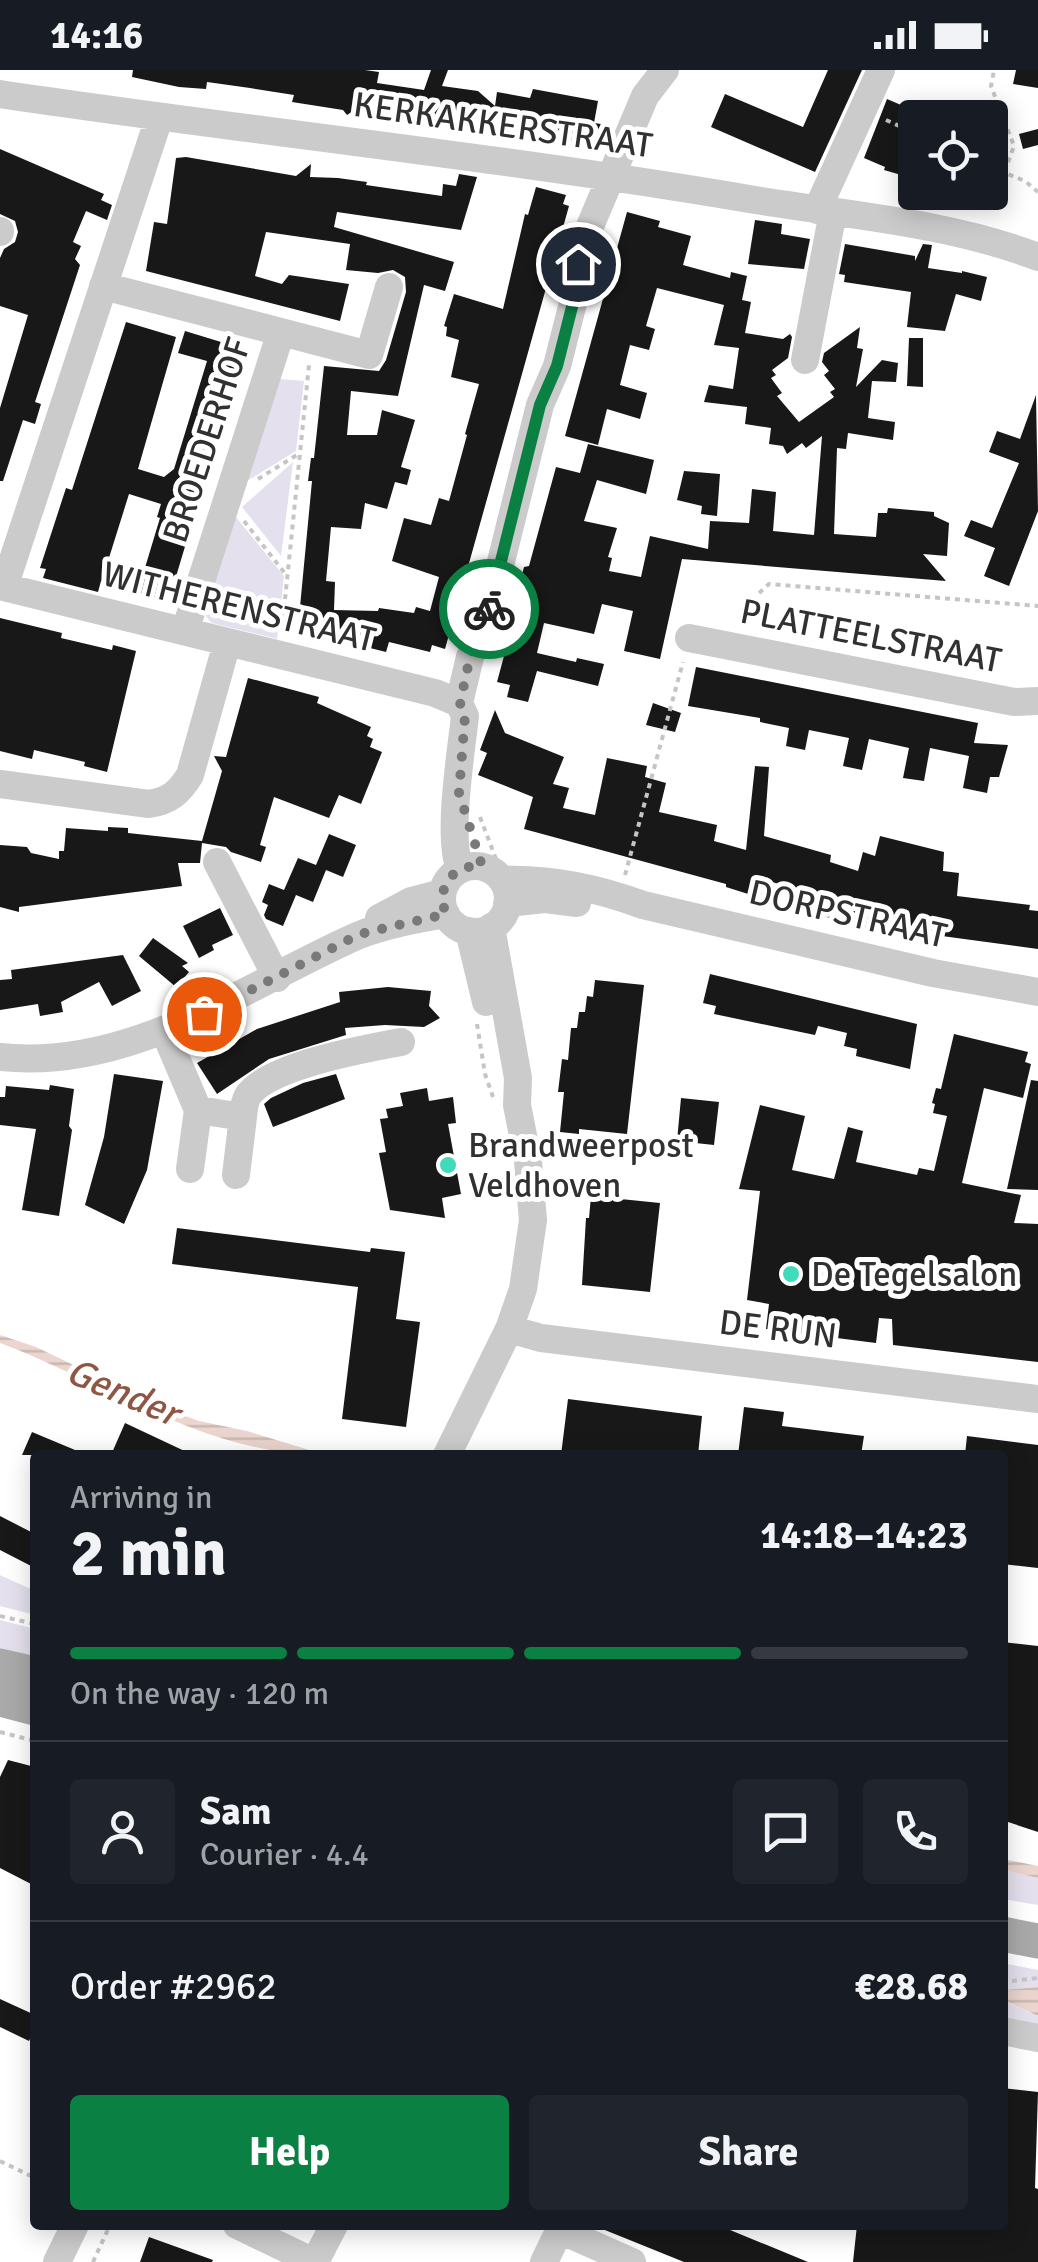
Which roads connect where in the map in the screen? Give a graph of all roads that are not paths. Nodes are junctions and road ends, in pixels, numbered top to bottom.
1 (665, 70) edge
2 (881, 70) edge
3 (0, 94) edge
4 (159, 118) junction
5 (612, 176) junction
6 (825, 211) junction
7 (1038, 257) edge
8 (104, 286) junction
9 (389, 287) dead end
10 (281, 332) junction
11 (805, 360) dead end
12 (2, 587) edge
13 (185, 632) junction
14 (689, 638) road end
15 (227, 643) junction
16 (1038, 693) edge
17 (1038, 701) edge
18 (460, 703) junction
19 (0, 784) edge
20 (218, 862) dead end
21 (485, 896) junction
22 (444, 903) junction
23 (276, 978) junction
24 (1038, 992) edge
25 (164, 1030) junction
26 (400, 1042) dead end
27 (0, 1057) edge
28 (198, 1110) junction
29 (244, 1117) junction
30 (190, 1169) dead end
31 (236, 1175) dead end
32 (509, 1329) junction
33 (1038, 1399) edge
34 (449, 1450) edge
35 (0, 1666) edge
36 (30, 1673) edge
37 (0, 1699) edge
38 (30, 1707) edge
39 (1008, 1914) edge
40 (1038, 1919) edge
41 (1008, 1935) edge
42 (1038, 1941) edge
43 (1008, 2032) edge
44 (1038, 2038) edge
45 (73, 2230) edge
46 (247, 2230) edge
47 (331, 2230) edge
48 (552, 2237) edge
49 (57, 2262) edge
50 (314, 2262) edge
51 (632, 2262) edge

1 - 5 street
2 - 6 street
3 - 4 street, KERKAKKERSTRAAT
4 - 5 street, KERKAKKERSTRAAT
4 - 8 street
5 - 6 street, KERKAKKERSTRAAT
5 - 18 street
6 - 7 street, KERKAKKERSTRAAT
6 - 11 street
8 - 10 street, BROEDERHOF
8 - 12 street
9 - 10 street
10 - 13 street, BROEDERHOF
12 - 13 street, WITHERENSTRAAT
13 - 15 street, WITHERENSTRAAT
14 - 17 street, PLATTEELSTRAAT
15 - 18 street, WITHERENSTRAAT
15 - 19 street
16 - 17 street
18 - 21 street
20 - 23 street
21 - 22 street
21 - 22 street
21 - 24 street, DORPSTRAAT
21 - 32 street
22 - 23 street
23 - 25 street
25 - 27 street
25 - 28 street
26 - 29 street
28 - 29 street
28 - 30 street
29 - 31 street
32 - 33 street, DE RUN
32 - 34 street
35 - 36 main road
37 - 38 main road
39 - 40 main road
41 - 42 main road
43 - 44 street
45 - 49 street
46 - 50 street
47 - 50 street
48 - 51 street

